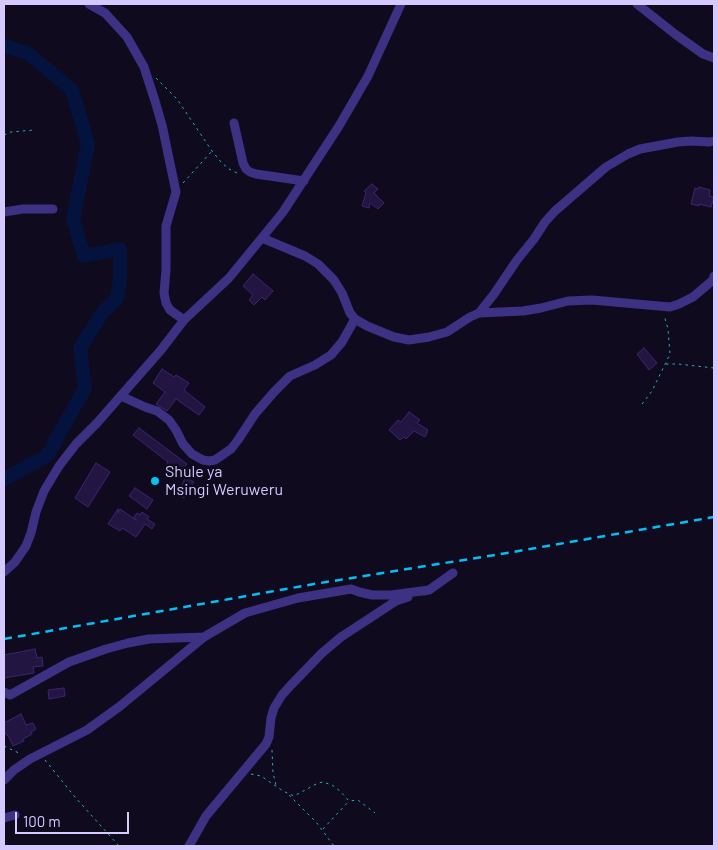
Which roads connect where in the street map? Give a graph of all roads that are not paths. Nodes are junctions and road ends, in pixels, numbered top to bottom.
1 (89, 4) edge
2 (401, 4) edge
3 (637, 4) edge
4 (714, 58) edge
5 (234, 124) dead end
6 (714, 141) edge
7 (304, 181) junction
8 (53, 209) dead end
9 (4, 212) edge
10 (262, 238) junction
11 (714, 276) edge
12 (479, 313) junction
13 (355, 319) junction
14 (184, 320) junction
15 (121, 396) junction
16 (4, 572) edge
17 (452, 573) dead end
18 (429, 590) junction
19 (204, 637) junction
20 (4, 692) edge
21 (4, 780) edge
22 (15, 815) dead end
23 (4, 818) edge
24 (189, 846) edge

1 - 14 street
2 - 7 street
3 - 4 street
5 - 7 street
6 - 12 street
7 - 10 street
8 - 9 street
10 - 13 street
10 - 14 street
11 - 12 street
12 - 13 street
13 - 15 street
14 - 15 street
15 - 16 street
17 - 18 street
18 - 19 street
18 - 24 street
19 - 20 street
19 - 21 street
22 - 23 street

